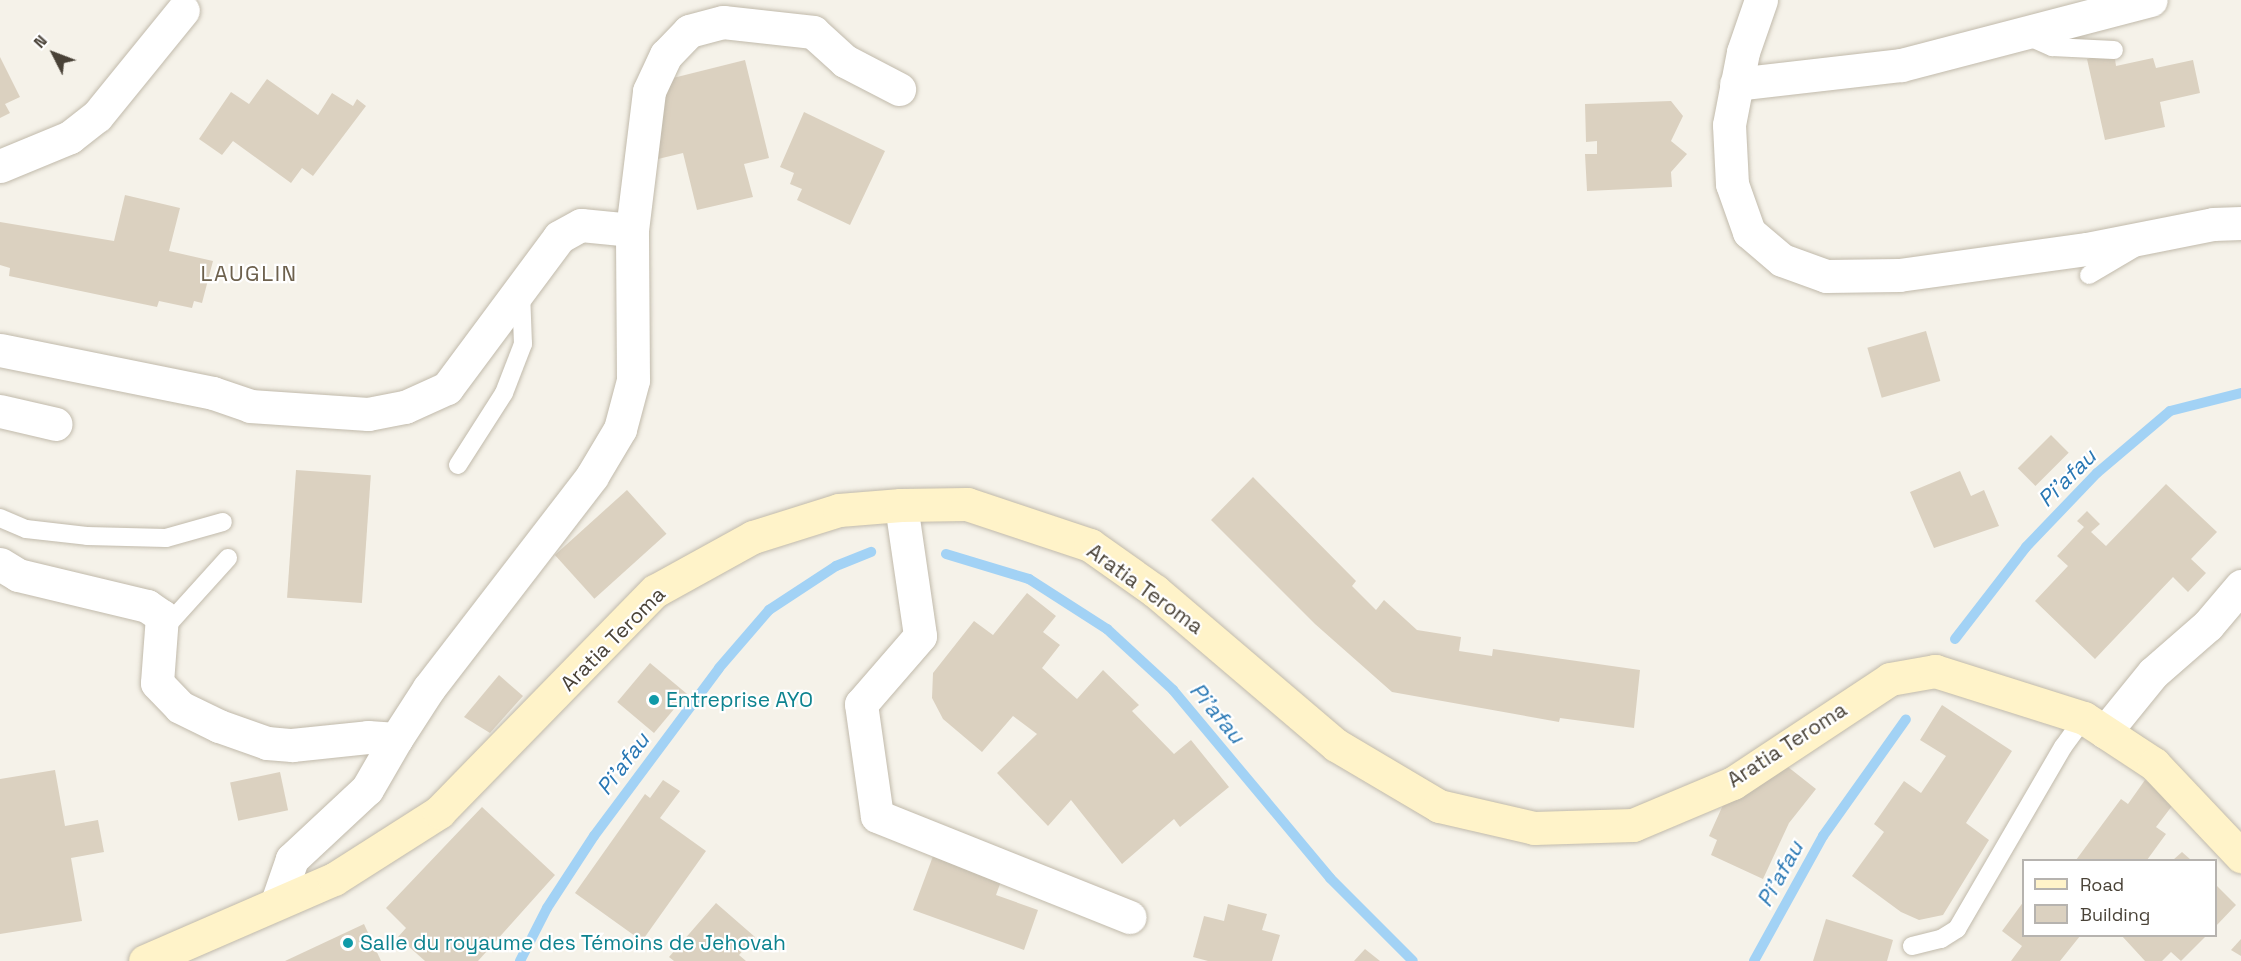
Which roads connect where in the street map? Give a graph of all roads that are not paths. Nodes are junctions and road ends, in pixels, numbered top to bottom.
1 (1761, 0) edge
2 (2151, 0) edge
3 (183, 10) dead end
4 (2021, 33) junction
5 (2114, 50) dead end
6 (1736, 84) junction
7 (899, 89) dead end
8 (0, 166) edge
9 (2241, 223) edge
10 (632, 230) junction
11 (2161, 234) junction
12 (2089, 275) dead end
13 (521, 287) junction
14 (0, 350) edge
15 (0, 411) edge
16 (56, 424) dead end
17 (458, 465) dead end
18 (902, 505) junction
19 (0, 518) edge
20 (223, 522) dead end
21 (228, 558) dead end
22 (0, 564) edge
23 (2241, 586) edge
24 (163, 630) junction
25 (2095, 725) junction
26 (396, 739) junction
27 (2241, 856) edge
28 (277, 902) junction
29 (1130, 917) dead end
30 (1912, 946) dead end
31 (145, 961) edge

1 - 6 street
2 - 4 street
3 - 8 street
4 - 5 lane
4 - 6 street
6 - 11 street
7 - 10 street
9 - 11 street
10 - 13 street
10 - 26 street
11 - 12 lane
13 - 14 street
13 - 17 lane
15 - 16 street
18 - 25 main road, Aratia Teroma
18 - 28 main road, Aratia Teroma
18 - 29 street
19 - 20 lane
21 - 24 lane
22 - 24 street
23 - 25 street
24 - 26 street
25 - 27 main road, Aratia Teroma
25 - 30 lane
26 - 28 street
28 - 31 main road, Aratia Teroma

